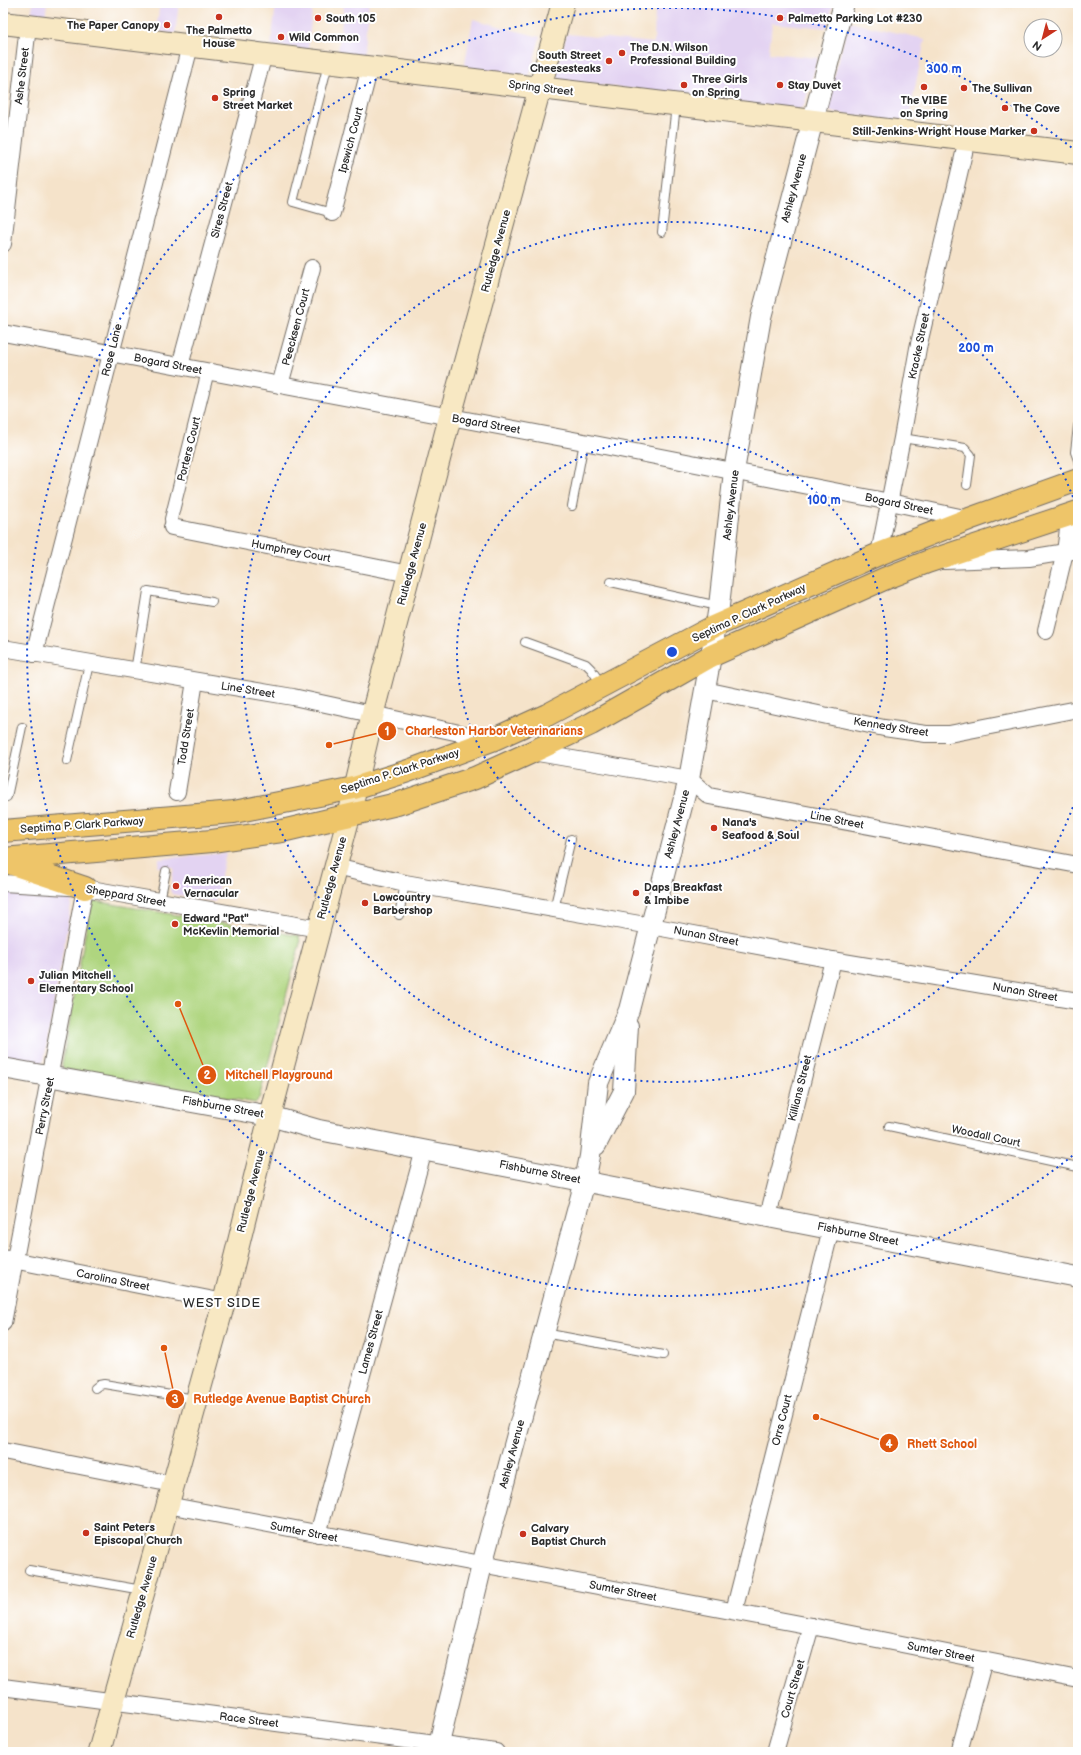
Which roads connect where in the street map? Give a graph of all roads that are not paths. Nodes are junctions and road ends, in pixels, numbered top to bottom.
1 (563, 3) edge
2 (844, 3) edge
3 (3, 23) edge
4 (28, 26) junction
5 (190, 46) junction
6 (264, 54) junction
7 (328, 62) junction
8 (370, 67) junction
9 (540, 88) junction
10 (676, 105) junction
11 (812, 121) junction
12 (967, 140) junction
13 (1078, 153) edge
14 (332, 213) joint
15 (662, 232) dead end
16 (3, 244) edge
17 (312, 268) dead end
18 (3, 333) edge
19 (111, 353) junction
20 (180, 366) junction
21 (208, 371) junction
22 (280, 385) junction
23 (450, 418) junction
24 (1078, 426) edge
25 (902, 438) junction
26 (584, 442) junction
27 (1078, 460) edge
28 (734, 471) junction
29 (1078, 480) edge
30 (967, 485) dead end
31 (890, 502) junction
32 (572, 506) dead end
33 (1074, 513) edge
34 (969, 519) junction
35 (172, 527) joint
36 (1071, 551) edge
37 (879, 554) junction
38 (927, 562) junction
39 (409, 574) junction
40 (611, 582) dead end
41 (212, 602) dead end
42 (717, 616) junction
43 (1046, 631) dead end
44 (525, 642) dead end
45 (3, 648) edge
46 (34, 654) junction
47 (712, 656) junction
48 (89, 664) junction
49 (135, 671) junction
50 (195, 681) junction
51 (603, 686) junction
52 (704, 690) junction
53 (1078, 709) edge
54 (372, 714) junction
55 (22, 727) dead end
56 (492, 740) junction
57 (532, 752) junction
58 (68, 761) dead end
59 (689, 779) junction
60 (354, 788) junction
61 (177, 792) dead end
62 (3, 798) edge
63 (349, 816) junction
64 (3, 831) edge
65 (571, 839) dead end
66 (3, 860) edge
67 (1078, 865) edge
68 (335, 867) junction
69 (166, 871) dead end
70 (3, 883) edge
71 (405, 883) junction
72 (85, 888) junction
73 (160, 902) junction
74 (554, 909) junction
75 (399, 915) dead end
76 (651, 926) junction
77 (319, 929) junction
78 (833, 960) junction
79 (1078, 1001) edge
80 (3, 1068) edge
81 (51, 1076) junction
82 (270, 1116) junction
83 (889, 1126) dead end
84 (424, 1150) junction
85 (1078, 1167) edge
86 (585, 1181) junction
87 (768, 1216) junction
88 (831, 1229) junction
89 (8, 1259) edge
90 (1078, 1277) edge
91 (224, 1302) junction
92 (3, 1323) edge
93 (544, 1333) junction
94 (663, 1355) dead end
95 (96, 1388) dead end
96 (196, 1399) junction
97 (3, 1451) edge
98 (172, 1484) junction
99 (167, 1505) junction
100 (318, 1534) junction
101 (482, 1565) junction
102 (29, 1570) dead end
103 (143, 1591) junction
104 (734, 1611) junction
105 (811, 1626) junction
106 (984, 1660) junction
107 (1078, 1679) edge
108 (3, 1687) edge
109 (112, 1702) junction
110 (438, 1748) edge
111 (99, 1752) edge
112 (496, 1752) edge
113 (775, 1752) edge
114 (959, 1752) edge

1 - 9 main road, Rutledge Avenue
2 - 11 street, Ashley Avenue
3 - 4 main road, Spring Street
4 - 5 main road, Spring Street
4 - 16 street, Ashe Street
5 - 6 main road, Spring Street
5 - 19 street, Rose Lane
6 - 7 main road, Spring Street
6 - 20 street, Sires Street
7 - 8 main road, Spring Street
7 - 14 lane
8 - 9 main road, Spring Street
8 - 14 street, Ipswich Court
9 - 10 main road, Spring Street
9 - 23 main road, Rutledge Avenue
10 - 11 main road, Spring Street
10 - 15 lane
11 - 12 main road, Spring Street
11 - 28 street, Ashley Avenue
12 - 13 main road, Spring Street
12 - 25 street, Kracke Street
17 - 22 street, Peecksen Court
18 - 19 street, Bogard Street
19 - 20 street, Bogard Street
19 - 46 street, Rose Lane
20 - 21 street, Bogard Street
21 - 22 street, Bogard Street
21 - 35 street, Porters Court
22 - 23 street, Bogard Street
23 - 26 street, Bogard Street
23 - 39 main road, Rutledge Avenue
24 - 27 lane
25 - 30 lane
25 - 31 street, Kracke Street
26 - 28 street, Bogard Street
26 - 32 lane
28 - 31 street, Bogard Street
28 - 42 street, Ashley Avenue
29 - 34 highway, Septima P. Clark Parkway
31 - 34 street, Bogard Street
31 - 37 street, Kracke Street
33 - 36 street
33 - 38 highway
34 - 37 highway, Septima P. Clark Parkway
35 - 39 street, Humphrey Court
36 - 38 street
36 - 43 street
37 - 42 highway, Septima P. Clark Parkway
38 - 47 highway
39 - 54 main road, Rutledge Avenue
40 - 42 lane
41 - 49 lane
42 - 47 street, Ashley Avenue
42 - 51 highway, Septima P. Clark Parkway
44 - 51 lane
45 - 46 street, Line Street
46 - 48 street, Line Street
47 - 52 street, Ashley Avenue
47 - 57 highway
48 - 49 street, Line Street
48 - 58 lane
49 - 50 street, Line Street
50 - 54 street, Line Street
50 - 61 street, Todd Street
51 - 56 highway, Septima P. Clark Parkway
52 - 53 street, Kennedy Street
52 - 59 street, Ashley Avenue
54 - 56 street, Line Street
54 - 60 main road, Rutledge Avenue
55 - 62 lane
56 - 60 highway, Septima P. Clark Parkway
57 - 59 street
57 - 63 highway
59 - 67 street, Line Street
59 - 76 street, Ashley Avenue
60 - 63 main road, Rutledge Avenue
60 - 64 highway, Septima P. Clark Parkway
63 - 66 highway
63 - 68 main road, Rutledge Avenue
65 - 74 lane
66 - 72 highway
68 - 71 street, Nunan Street
68 - 77 main road, Rutledge Avenue
69 - 73 lane
70 - 72 street, Sheppard Street
71 - 74 street, Nunan Street
71 - 75 lane
72 - 73 street, Sheppard Street
72 - 81 street, Perry Street
73 - 77 street, Sheppard Street
74 - 76 street, Nunan Street
76 - 78 street, Nunan Street
76 - 86 street, Ashley Avenue
77 - 82 main road, Rutledge Avenue
78 - 79 street, Nunan Street
78 - 87 street, Killians Street
80 - 81 street, Fishburne Street
81 - 82 street, Fishburne Street
81 - 89 street, Perry Street
82 - 84 street, Fishburne Street
82 - 91 main road, Rutledge Avenue
83 - 85 lane, Woodall Court
84 - 86 street, Fishburne Street
84 - 100 street, Lames Street
86 - 87 street, Fishburne Street
86 - 93 street, Ashley Avenue
87 - 88 street, Fishburne Street
88 - 90 street, Fishburne Street
88 - 104 street, Orrs Court
89 - 91 street, Carolina Street
89 - 92 street, Perry Street
91 - 96 main road, Rutledge Avenue
93 - 94 lane
93 - 101 street, Ashley Avenue
95 - 96 lane
96 - 98 main road, Rutledge Avenue
97 - 98 street
98 - 99 main road, Rutledge Avenue
99 - 100 street, Sumter Street
99 - 103 main road, Rutledge Avenue
100 - 101 street, Sumter Street
101 - 104 street, Sumter Street
101 - 110 street, Ashley Avenue
102 - 103 lane
103 - 109 main road, Rutledge Avenue
104 - 105 street, Sumter Street
105 - 106 street, Sumter Street
105 - 113 street, Court Street
106 - 107 street, Sumter Street
106 - 114 street
108 - 109 street, Race Street
109 - 110 street, Race Street
109 - 111 main road, Rutledge Avenue
110 - 112 street, Race Street

